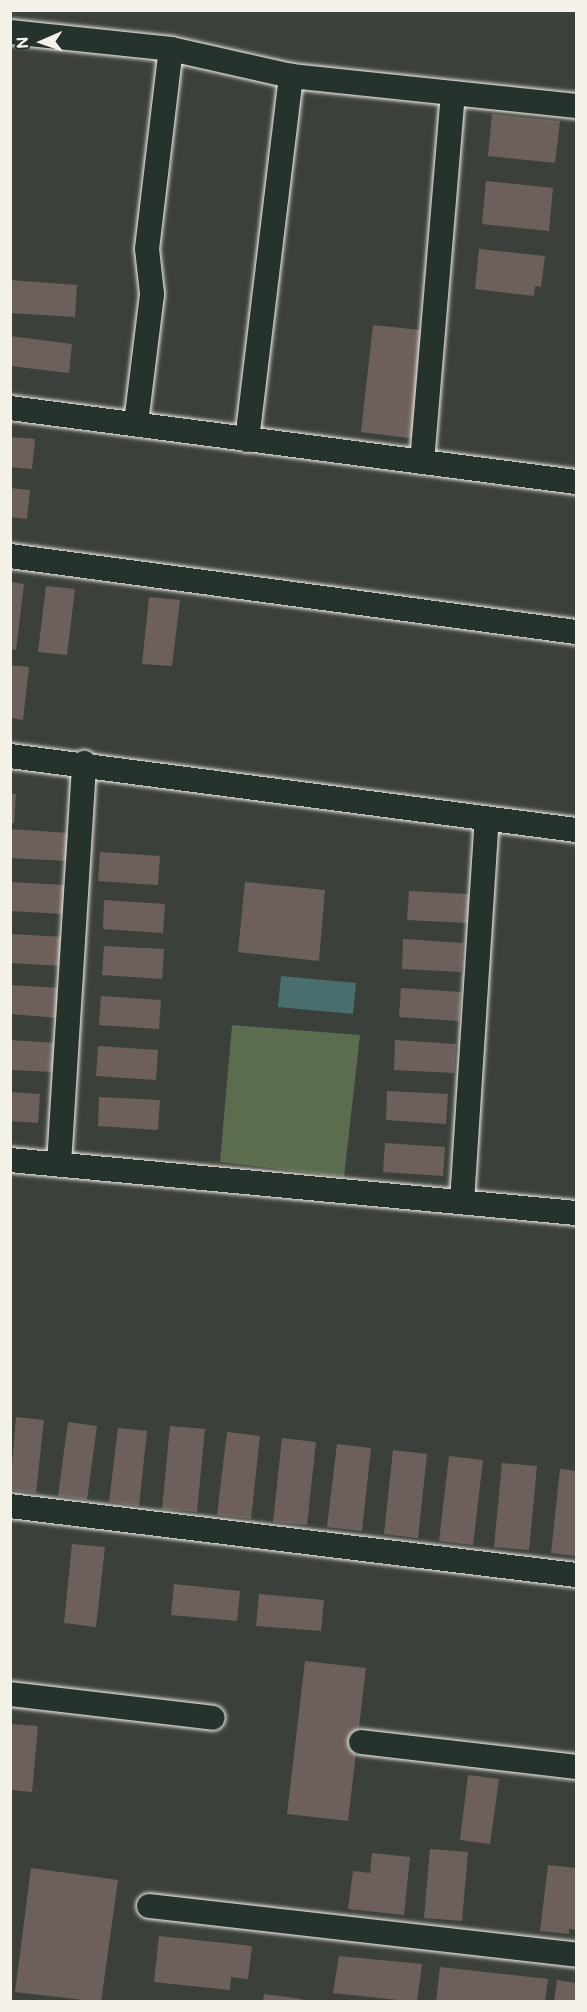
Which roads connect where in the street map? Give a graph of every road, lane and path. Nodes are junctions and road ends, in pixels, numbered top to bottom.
1 (10, 32) edge
2 (171, 49) junction
3 (291, 76) junction
4 (453, 93) junction
5 (576, 106) edge
6 (10, 408) edge
7 (136, 423) junction
8 (247, 440) junction
9 (422, 462) junction
10 (576, 482) edge
11 (10, 556) edge
12 (576, 632) edge
13 (10, 756) edge
14 (84, 763) junction
15 (487, 819) junction
16 (576, 830) edge
17 (10, 1160) edge
18 (58, 1164) junction
19 (462, 1202) junction
20 (576, 1213) edge
21 (10, 1506) edge
22 (576, 1575) edge
23 (10, 1694) edge
24 (213, 1718) dead end
25 (361, 1742) dead end
26 (576, 1767) edge
27 (149, 1906) dead end
28 (576, 1955) edge

1 - 2 lane
2 - 3 lane
2 - 7 lane
3 - 4 lane
3 - 8 lane
4 - 5 lane
4 - 9 lane
6 - 7 lane
7 - 8 lane
8 - 9 lane
9 - 10 lane
11 - 12 lane
13 - 14 lane
14 - 15 lane
14 - 18 lane
15 - 16 lane
15 - 19 lane
17 - 18 lane
18 - 19 lane
19 - 20 lane
21 - 22 lane
23 - 24 lane
25 - 26 lane
27 - 28 lane

